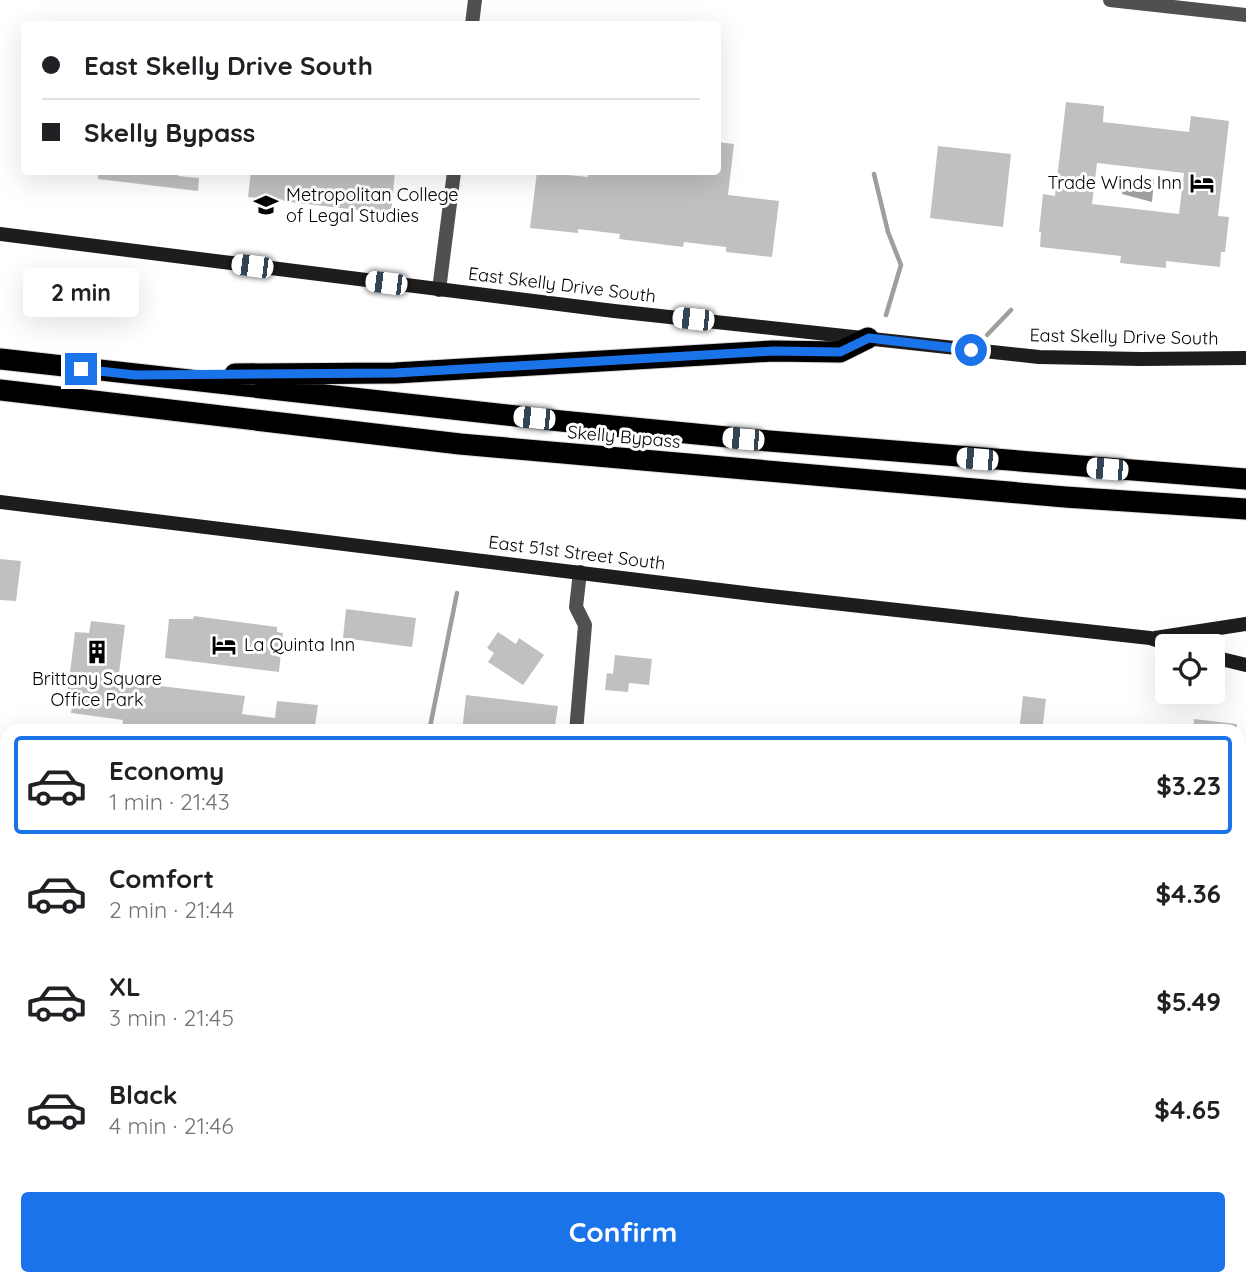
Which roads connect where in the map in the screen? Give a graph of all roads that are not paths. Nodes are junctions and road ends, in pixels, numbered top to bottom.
1 (475, 0) edge
2 (1110, 0) edge
3 (1246, 15) edge
4 (472, 21) edge
5 (454, 175) edge
6 (0, 234) edge
7 (439, 290) junction
8 (869, 338) junction
9 (1246, 358) edge
10 (0, 359) edge
11 (135, 375) junction
12 (0, 390) edge
13 (1246, 479) edge
14 (0, 502) edge
15 (1246, 509) edge
16 (580, 572) junction
17 (1246, 625) edge
18 (1150, 638) junction
19 (1155, 640) edge
20 (1225, 660) edge
21 (1246, 665) edge
22 (577, 724) edge

1 - 4 street
2 - 3 street
5 - 7 street
6 - 7 main road, East Skelly Drive South
7 - 8 main road, East Skelly Drive South
8 - 9 main road, East Skelly Drive South
8 - 11 highway
10 - 11 highway, Skelly Bypass
11 - 13 highway, Skelly Bypass
12 - 15 highway, Skelly Bypass
14 - 16 main road, East 51st Street South
16 - 18 main road, East 51st Street South
16 - 22 street
17 - 18 main road, East 51st Street South
18 - 19 main road, East 51st Street South
20 - 21 main road

